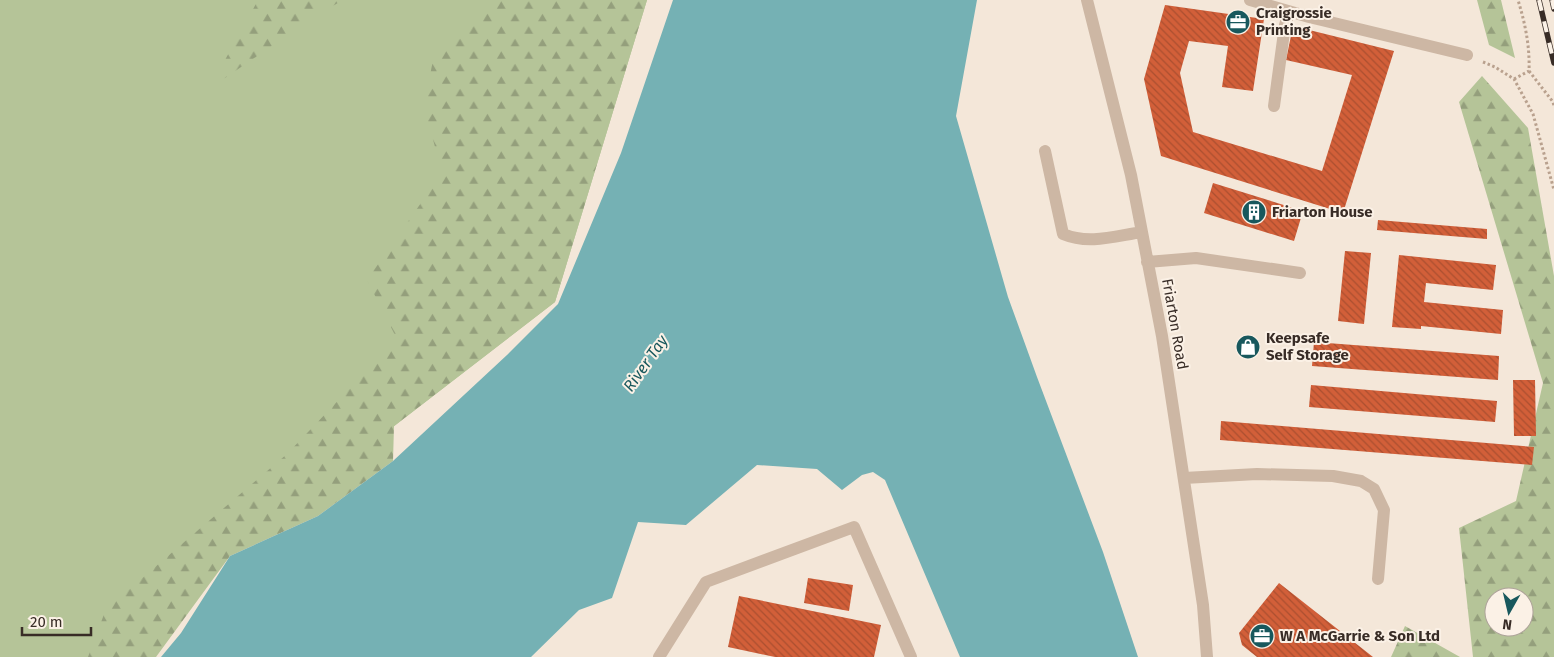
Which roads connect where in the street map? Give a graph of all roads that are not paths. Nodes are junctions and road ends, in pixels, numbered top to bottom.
1 (1254, 0) edge
2 (1091, 1) edge
3 (1289, 12) junction
4 (1467, 55) road end
5 (1274, 106) dead end
6 (1045, 151) dead end
7 (1142, 232) junction
8 (1147, 262) junction
9 (1300, 274) dead end
10 (1184, 478) junction
11 (1378, 579) dead end
12 (660, 657) edge
13 (911, 657) edge
14 (1207, 657) edge

1 - 3 street
2 - 7 street, Friarton Road
3 - 4 street
3 - 5 street
6 - 7 street
7 - 8 street, Friarton Road
8 - 9 street
8 - 10 street, Friarton Road
10 - 11 street
10 - 14 street, Friarton Road
12 - 13 street

